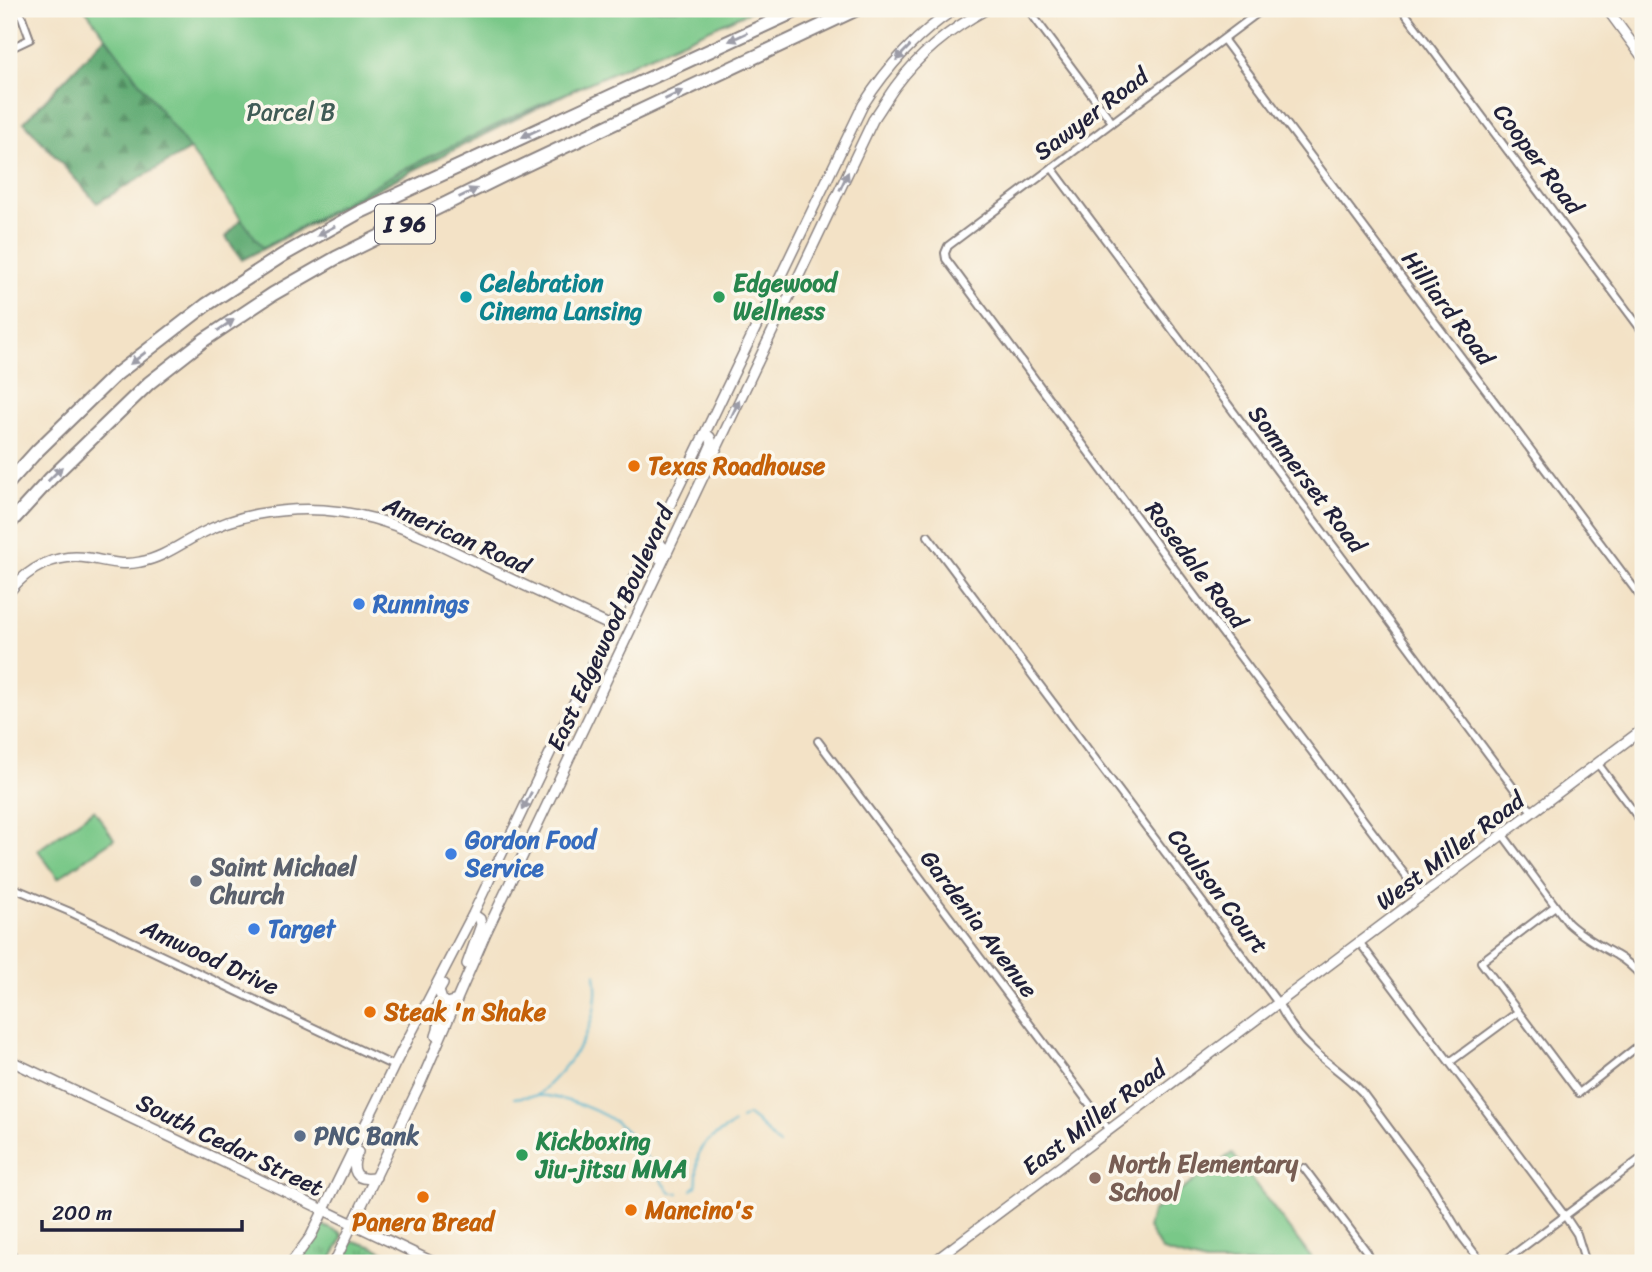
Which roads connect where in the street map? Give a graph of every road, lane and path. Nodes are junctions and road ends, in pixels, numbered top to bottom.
1 (19, 9) edge
2 (800, 9) edge
3 (857, 9) edge
4 (955, 9) edge
5 (987, 9) edge
6 (1028, 9) edge
7 (1263, 9) edge
8 (1402, 9) edge
9 (1607, 9) edge
10 (1223, 39) junction
11 (9, 49) edge
12 (1643, 58) edge
13 (870, 94) junction
14 (1112, 122) junction
15 (837, 156) junction
16 (854, 159) junction
17 (1052, 168) junction
18 (828, 215) junction
19 (792, 251) junction
20 (945, 253) joint
21 (9, 268) edge
22 (9, 296) edge
23 (779, 317) junction
24 (1643, 332) edge
25 (705, 433) junction
26 (685, 472) junction
27 (9, 482) edge
28 (698, 487) junction
29 (682, 523) junction
30 (9, 524) edge
31 (928, 536) dead end
32 (651, 541) junction
33 (9, 592) edge
34 (1643, 600) edge
35 (635, 621) junction
36 (611, 626) junction
37 (595, 659) junction
38 (1643, 729) edge
39 (818, 741) dead end
40 (573, 751) junction
41 (545, 763) junction
42 (1598, 764) junction
43 (1534, 812) junction
44 (1643, 824) edge
45 (534, 831) junction
46 (1503, 835) junction
47 (9, 886) edge
48 (1421, 896) junction
49 (1556, 906) junction
50 (473, 914) junction
51 (466, 928) junction
52 (1360, 943) junction
53 (1643, 978) edge
54 (465, 982) junction
55 (457, 1000) junction
56 (1278, 1003) junction
57 (1518, 1012) junction
58 (420, 1016) junction
59 (1643, 1042) edge
60 (9, 1060) edge
61 (1450, 1062) junction
62 (394, 1066) junction
63 (383, 1089) junction
64 (409, 1106) junction
65 (1110, 1130) junction
66 (1643, 1157) edge
67 (1304, 1168) dead end
68 (376, 1177) junction
69 (324, 1211) junction
70 (1565, 1216) junction
71 (354, 1225) junction
72 (9, 1255) edge
73 (14, 1263) edge
74 (291, 1263) edge
75 (334, 1263) edge
76 (435, 1263) edge
77 (932, 1263) edge
78 (1372, 1263) edge
79 (1482, 1263) edge
80 (1502, 1263) edge
81 (1586, 1263) edge

1 - 11 street
2 -> 27 highway, I 96
30 -> 3 highway, I 96
4 -> 13 street
5 - 16 street, East Edgewood Boulevard
6 - 14 street
7 - 10 street, Sawyer Road
8 - 24 street, Cooper Road
9 - 12 street
10 - 14 street, Sawyer Road
10 - 34 street, Hilliard Road
13 - 15 street
13 - 16 street
14 - 17 street, Sawyer Road
15 - 18 street
15 - 19 street
18 -> 16 street, East Edgewood Boulevard
17 - 20 street, Sawyer Road
17 - 43 street, Sommerset Road
18 - 23 street, East Edgewood Boulevard
19 - 23 street
19 - 25 street
20 - 48 street, Rosedale Road
21 - 22 street
28 -> 23 street, East Edgewood Boulevard
25 - 26 street
25 - 28 street
26 - 29 street
26 - 32 street, East Edgewood Boulevard
28 - 29 street, East Edgewood Boulevard
29 - 35 street, East Edgewood Boulevard
31 - 56 street, Coulson Court
32 - 35 street
32 - 36 street, East Edgewood Boulevard
33 - 36 street, American Road
35 - 40 street, East Edgewood Boulevard
36 - 37 street, East Edgewood Boulevard
37 - 40 street
37 - 41 street, East Edgewood Boulevard
38 - 42 street, West Miller Road
39 - 65 street, Gardenia Avenue
40 - 45 street, East Edgewood Boulevard
41 - 45 street
41 -> 50 street, East Edgewood Boulevard
42 - 43 street, West Miller Road
42 - 44 street
43 - 46 street, West Miller Road
45 - 54 street, East Edgewood Boulevard
46 - 48 street, West Miller Road
46 - 49 street
47 - 62 street, Amwood Drive
48 - 52 street, West Miller Road
49 - 53 street
49 - 57 street
50 - 51 street, East Edgewood Boulevard
50 - 54 street
51 - 55 street
51 - 58 street, East Edgewood Boulevard
52 - 56 street, West Miller Road
52 - 61 street
54 - 55 street, East Edgewood Boulevard
55 - 64 street, East Edgewood Boulevard
56 - 65 street, East Miller Road
56 - 79 street, Coulson Court
57 - 59 street
57 - 61 street
58 - 62 street, East Edgewood Boulevard
58 - 64 street
60 - 69 street, South Cedar Street
61 - 70 street
62 - 63 street, East Edgewood Boulevard
63 - 68 street
63 - 69 street, East Edgewood Boulevard
64 - 68 street, East Edgewood Boulevard
65 - 77 street, East Miller Road
66 - 70 street
67 - 78 street
68 - 71 street, East Edgewood Boulevard
69 - 71 street, South Cedar Street
69 - 74 street, East Edgewood Boulevard
70 - 80 street
70 - 81 street
71 - 75 street, East Edgewood Boulevard
71 - 76 street, South Cedar Street
72 - 73 highway

